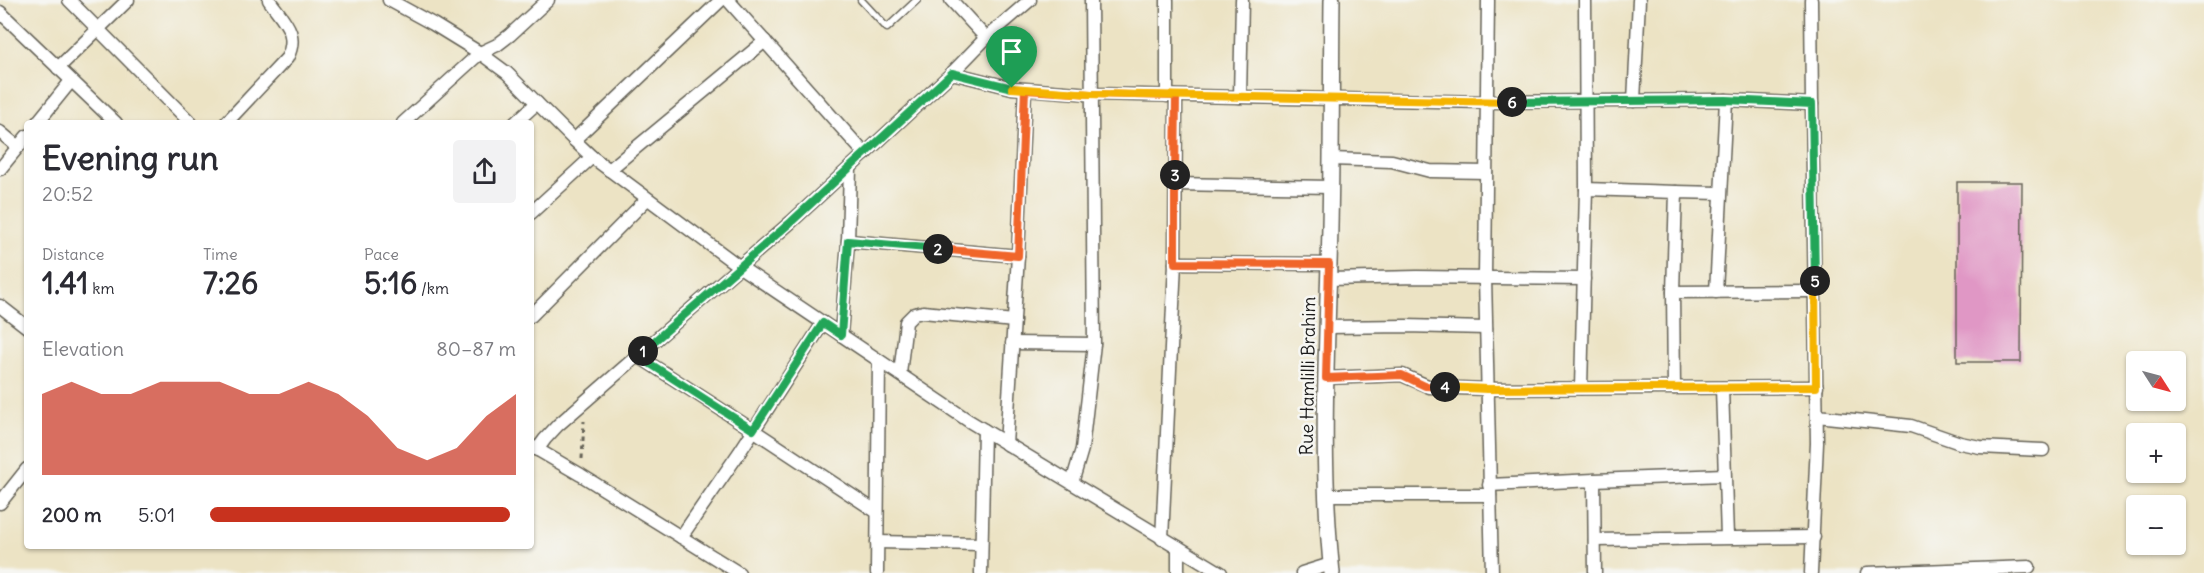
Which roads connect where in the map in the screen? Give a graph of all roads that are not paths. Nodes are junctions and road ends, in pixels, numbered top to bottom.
1 (69, 0) edge
2 (128, 0) edge
3 (269, 0) edge
4 (389, 0) edge
5 (548, 0) edge
6 (721, 0) edge
7 (728, 0) edge
8 (861, 0) edge
9 (917, 0) edge
10 (951, 0) edge
11 (1030, 0) edge
12 (1091, 0) edge
13 (1167, 0) edge
14 (1242, 0) edge
15 (1332, 0) edge
16 (1488, 0) edge
17 (1585, 0) edge
18 (1639, 0) edge
19 (1811, 0) edge
20 (405, 4) edge
21 (0, 12) edge
22 (98, 30) junction
23 (986, 38) junction
24 (765, 41) junction
25 (480, 53) junction
26 (58, 68) junction
27 (952, 73) junction
28 (71, 81) junction
29 (1025, 90) junction
30 (1091, 94) junction
31 (1172, 96) junction
32 (1240, 97) junction
33 (1331, 99) junction
34 (1726, 100) junction
35 (1586, 101) junction
36 (1634, 101) junction
37 (1487, 102) junction
38 (537, 103) junction
39 (1812, 104) junction
40 (39, 120) edge
41 (113, 120) edge
42 (188, 120) edge
43 (229, 120) edge
44 (406, 120) edge
45 (518, 120) edge
46 (0, 132) edge
47 (24, 140) edge
48 (574, 140) junction
49 (18, 147) junction
50 (864, 154) junction
51 (592, 157) junction
52 (1330, 159) junction
53 (850, 168) junction
54 (0, 170) edge
55 (609, 170) junction
56 (1486, 172) junction
57 (1175, 184) junction
58 (1330, 187) junction
59 (1586, 189) junction
60 (1676, 192) junction
61 (1720, 194) junction
62 (647, 199) junction
63 (534, 210) edge
64 (848, 241) junction
65 (1018, 256) junction
66 (1175, 263) junction
67 (740, 267) junction
68 (1329, 272) junction
69 (1485, 278) junction
70 (1584, 279) junction
71 (1815, 291) junction
72 (1673, 292) junction
73 (1716, 292) junction
74 (0, 306) edge
75 (534, 313) edge
76 (1014, 321) junction
77 (823, 323) junction
78 (24, 325) edge
79 (1328, 327) junction
80 (1486, 328) junction
81 (841, 335) junction
82 (1012, 343) junction
83 (1094, 344) junction
84 (638, 356) junction
85 (879, 361) junction
86 (900, 374) junction
87 (1326, 378) junction
88 (1816, 387) junction
89 (1581, 388) junction
90 (1674, 388) junction
91 (1722, 388) junction
92 (1487, 389) junction
93 (1817, 416) junction
94 (753, 430) junction
95 (984, 430) junction
96 (1006, 444) junction
97 (534, 448) edge
98 (2043, 450) dead end
99 (24, 473) edge
100 (1724, 475) junction
101 (1594, 480) junction
102 (1072, 483) junction
103 (1490, 490) junction
104 (1327, 495) junction
105 (0, 503) edge
106 (877, 512) junction
107 (681, 537) junction
108 (1727, 537) junction
109 (1814, 537) junction
110 (1162, 539) junction
111 (1595, 540) junction
112 (877, 542) junction
113 (981, 544) junction
114 (1178, 547) junction
115 (2029, 567) dead end
116 (1331, 569) edge
117 (739, 573) edge
118 (877, 573) edge
119 (981, 573) edge
120 (1178, 573) edge
121 (1221, 573) edge
122 (1302, 573) edge
123 (1492, 573) edge
124 (1595, 573) edge
125 (1811, 573) edge
126 (1868, 573) edge

1 - 22 street
2 - 22 street
3 - 43 street
4 - 20 street
5 - 25 street
6 - 48 street
7 - 24 street
8 - 9 lane
10 - 23 street
11 - 23 street
12 - 30 street
13 - 31 street
14 - 32 street
15 - 33 street, Rue Hamlilli Brahim
16 - 37 street
17 - 35 street
18 - 36 street
19 - 39 street
20 - 25 street
21 - 26 street
22 - 26 street
22 - 42 street
23 - 27 street
24 - 50 street
24 - 55 street
25 - 38 street
25 - 44 street
26 - 28 street
27 - 29 street
27 - 50 street
28 - 40 street
28 - 41 street
29 - 30 street
29 - 65 street
30 - 31 street
30 - 83 street
31 - 32 street
31 - 57 street
32 - 33 street
33 - 37 street
33 - 52 street, Rue Hamlilli Brahim
34 - 36 street
34 - 39 street
34 - 61 street
35 - 36 street
35 - 37 street
35 - 59 street
37 - 56 street
38 - 45 street
38 - 48 street
39 - 71 street
46 - 49 street
47 - 49 street
48 - 51 street
49 - 54 street
50 - 53 street
51 - 55 street
51 - 63 street
52 - 56 street
52 - 58 street, Rue Hamlilli Brahim
53 - 64 street
53 - 67 street
55 - 62 street
56 - 69 street
57 - 58 street
57 - 66 street
58 - 68 street, Rue Hamlilli Brahim
59 - 60 street
59 - 70 street
60 - 61 street
60 - 72 street
61 - 73 street
62 - 67 street
62 - 75 street
64 - 65 street
64 - 81 street
65 - 76 street
66 - 68 street
66 - 110 street
67 - 77 street
67 - 84 street
68 - 69 street
68 - 79 street, Rue Hamlilli Brahim
69 - 70 street
69 - 80 street
70 - 89 street
71 - 73 street
71 - 88 street
72 - 73 street
72 - 90 street
74 - 78 street
76 - 82 street
76 - 86 street
77 - 81 street
77 - 94 street
79 - 80 street
79 - 87 street, Rue Hamlilli Brahim
80 - 92 street
81 - 85 street
82 - 83 street
82 - 96 street
83 - 102 street
84 - 94 street
84 - 97 street
85 - 86 street
85 - 106 street
86 - 95 street
87 - 92 street
87 - 104 street, Rue Hamlilli Brahim
88 - 91 street
88 - 93 street
89 - 90 street
89 - 92 street
90 - 91 street
91 - 100 street
92 - 103 street
93 - 98 street
93 - 109 street
94 - 106 street
94 - 107 street
95 - 96 street
95 - 113 street
96 - 102 street
97 - 107 street
99 - 105 street
100 - 101 street
100 - 108 street
101 - 103 street
101 - 111 street
102 - 110 street
103 - 104 street
103 - 123 street
104 - 116 street, Rue Hamlilli Brahim
106 - 112 street
107 - 117 street
108 - 109 street
108 - 111 street
109 - 125 street
110 - 114 street
111 - 124 street
112 - 113 street
112 - 118 street
113 - 119 street
114 - 120 street
114 - 121 street
115 - 126 street
116 - 122 street

